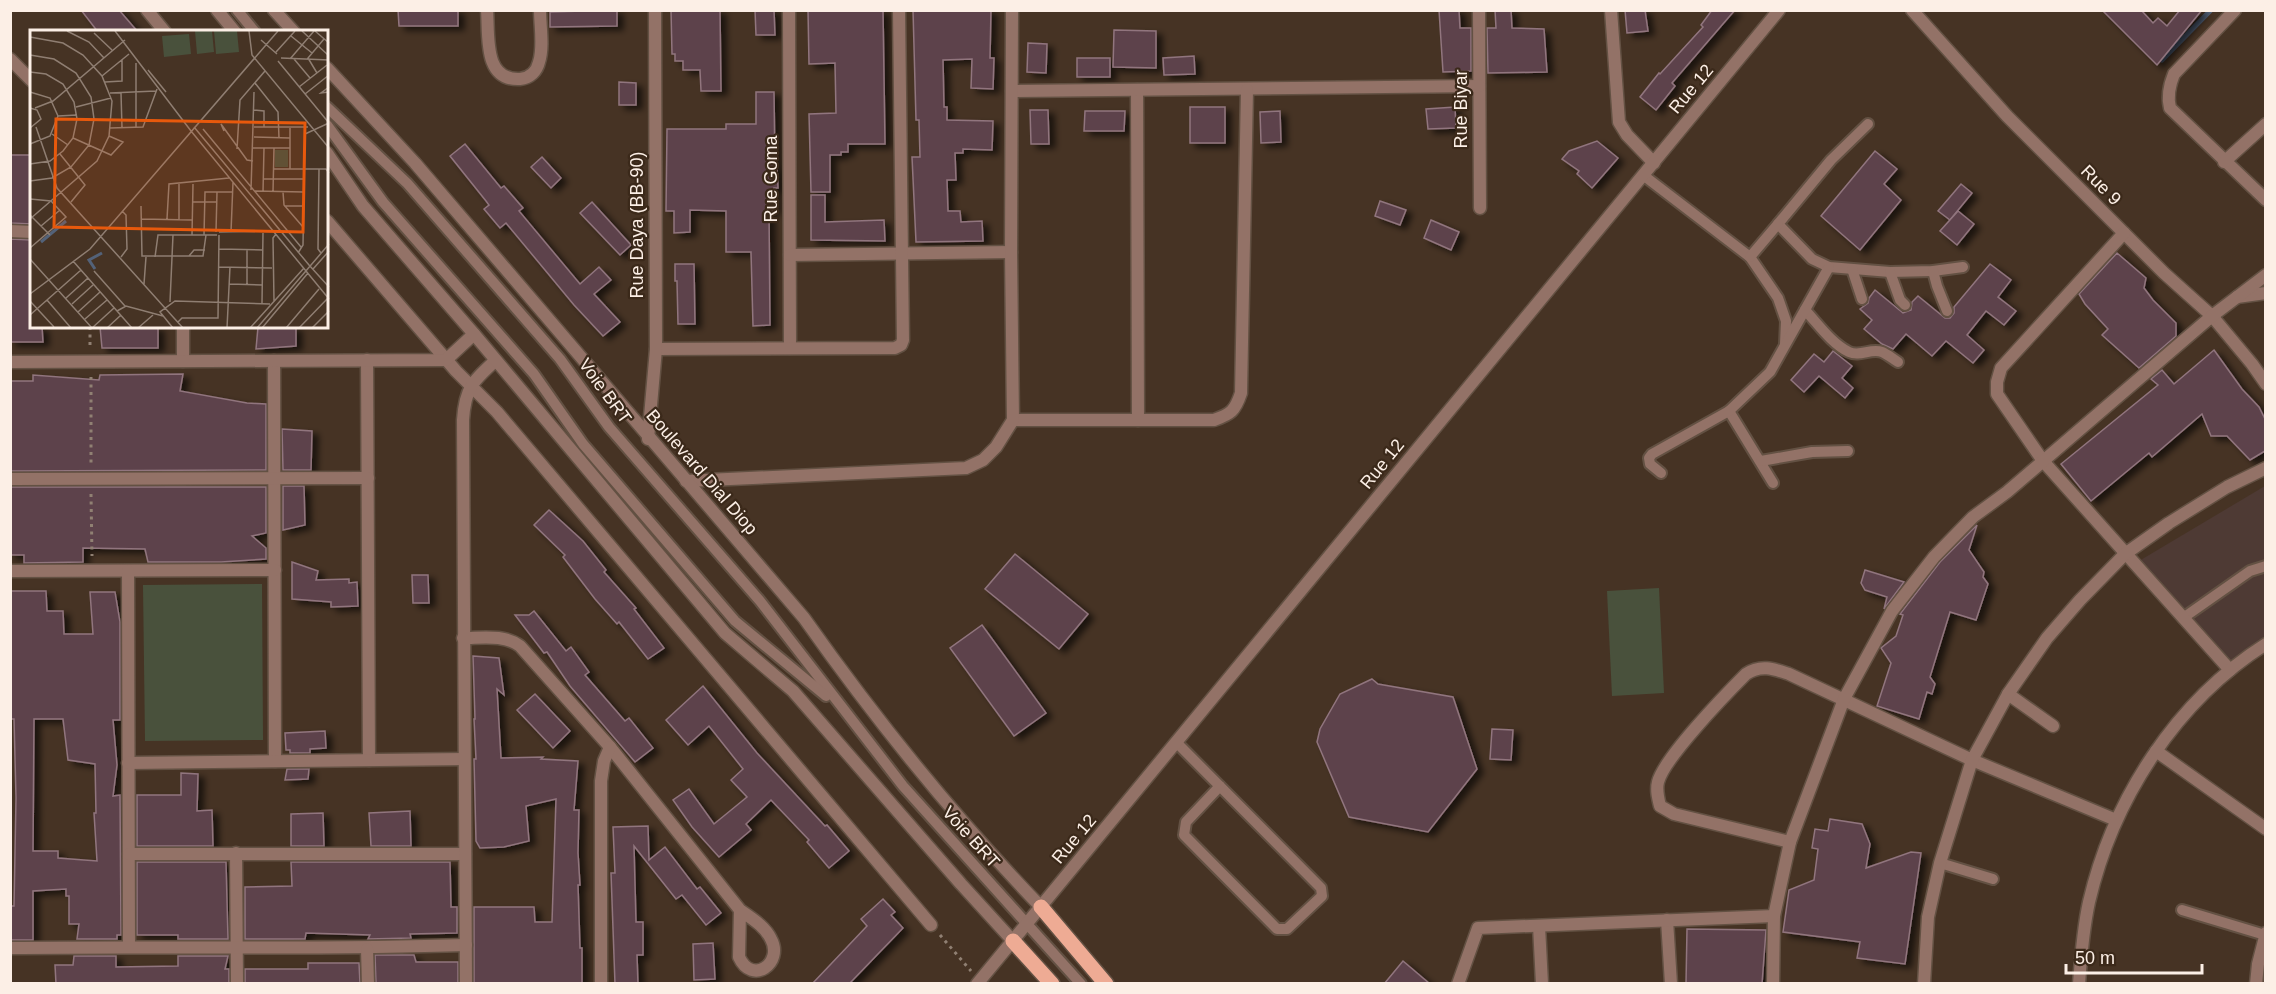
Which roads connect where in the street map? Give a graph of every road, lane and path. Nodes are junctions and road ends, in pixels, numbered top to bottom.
1 (147, 10) edge
2 (217, 10) edge
3 (237, 10) edge
4 (274, 10) edge
5 (488, 10) edge
6 (540, 10) edge
7 (656, 10) edge
8 (789, 10) edge
9 (898, 10) edge
10 (1012, 10) edge
11 (1479, 10) edge
12 (1611, 10) edge
13 (1779, 10) edge
14 (1912, 10) edge
15 (2235, 10) edge
16 (163, 30) edge
17 (233, 30) edge
18 (253, 30) edge
19 (292, 30) edge
20 (10, 59) edge
21 (328, 69) edge
22 (30, 79) edge
23 (1479, 86) junction
24 (1137, 90) junction
25 (1247, 90) junction
26 (1012, 91) junction
27 (328, 108) edge
28 (1868, 124) dead end
29 (2265, 124) edge
30 (328, 126) edge
31 (328, 154) edge
32 (2224, 162) junction
33 (1654, 163) junction
34 (1643, 175) junction
35 (2265, 200) edge
36 (1480, 208) dead end
37 (328, 222) edge
38 (1778, 224) junction
39 (10, 231) edge
40 (30, 232) edge
41 (2124, 233) junction
42 (1011, 252) junction
43 (902, 254) junction
44 (790, 255) junction
45 (1750, 257) junction
46 (1829, 267) junction
47 (1963, 267) dead end
48 (1852, 269) junction
49 (1933, 271) junction
50 (1890, 272) junction
51 (2265, 274) edge
52 (2265, 293) edge
53 (2236, 297) junction
54 (1862, 299) dead end
55 (1905, 305) dead end
56 (1805, 310) junction
57 (1947, 311) dead end
58 (2211, 316) junction
59 (90, 328) edge
60 (183, 328) edge
61 (474, 334) junction
62 (1784, 347) junction
63 (790, 348) junction
64 (656, 349) junction
65 (274, 360) junction
66 (367, 360) junction
67 (446, 360) junction
68 (183, 361) junction
69 (495, 361) junction
70 (10, 362) edge
71 (90, 362) junction
72 (1898, 362) dead end
73 (2265, 384) edge
74 (470, 386) junction
75 (1729, 411) junction
76 (1013, 420) junction
77 (1138, 420) junction
78 (648, 439) junction
79 (1848, 451) dead end
80 (1761, 461) junction
81 (2043, 461) junction
82 (2265, 468) edge
83 (1661, 473) dead end
84 (274, 478) junction
85 (368, 478) junction
86 (10, 479) edge
87 (91, 479) junction
88 (686, 481) junction
89 (1773, 483) dead end
90 (2126, 554) junction
91 (2265, 566) edge
92 (275, 570) junction
93 (10, 571) edge
94 (92, 571) junction
95 (128, 571) junction
96 (2183, 618) junction
97 (463, 638) junction
98 (2265, 644) edge
99 (2230, 670) junction
100 (2008, 694) junction
101 (1844, 699) junction
102 (840, 708) junction
103 (2053, 726) dead end
104 (1177, 743) junction
105 (610, 747) junction
106 (2156, 751) junction
107 (369, 759) junction
108 (464, 759) junction
109 (1971, 760) junction
110 (275, 761) junction
111 (128, 763) junction
112 (1220, 786) junction
113 (2116, 820) junction
114 (2265, 829) edge
115 (1790, 842) junction
116 (236, 853) junction
117 (129, 854) junction
118 (465, 854) junction
119 (1940, 862) junction
120 (1993, 879) dead end
121 (1041, 907) junction
122 (740, 910) junction
123 (2182, 910) dead end
124 (1774, 916) junction
125 (1667, 920) junction
126 (1028, 924) junction
127 (931, 925) joint
128 (1539, 926) junction
129 (2265, 934) edge
130 (1013, 941) junction
131 (466, 945) junction
132 (129, 947) junction
133 (236, 947) junction
134 (10, 948) edge
135 (367, 949) junction
136 (978, 982) edge
137 (237, 984) edge
138 (368, 984) edge
139 (466, 984) edge
140 (601, 984) edge
141 (1052, 984) edge
142 (1081, 984) edge
143 (1106, 984) edge
144 (1458, 984) edge
145 (1542, 984) edge
146 (1671, 984) edge
147 (1773, 984) edge
148 (1924, 984) edge
149 (2079, 984) edge
150 (2256, 984) edge

1 - 16 street
2 - 17 street
3 - 18 lane
4 - 19 street
5 - 6 street
7 - 64 street, Rue Daya (BB-90)
8 - 44 street, Rue Goma
9 - 43 street
10 - 26 street
11 - 23 street, Rue Biyar
12 - 33 street
13 - 33 street, Rue 12
14 - 41 street, Rue 9
15 - 32 street
20 - 22 street
21 - 78 street, Boulevard Dial Diop
23 - 25 street
23 - 36 street, Rue Biyar
24 - 25 street
24 - 26 street
24 - 77 street
25 - 77 street
26 - 42 street
27 - 102 lane, Voie BRT
28 - 38 lane
29 - 32 street
30 - 102 lane, Voie BRT
31 - 61 street
32 - 35 street
33 - 34 street, Rue 12
34 - 45 lane
34 - 104 street, Rue 12
37 - 67 street
38 - 45 lane
38 - 46 lane
39 - 40 street
41 - 58 street, Rue 9
41 - 81 street
42 - 43 street
42 - 76 street
43 - 44 street
43 - 63 street
44 - 63 street, Rue Goma
45 - 62 lane
46 - 48 lane
46 - 56 lane
47 - 49 lane
48 - 50 lane
48 - 54 lane
49 - 50 lane
49 - 57 lane
50 - 55 lane
51 - 53 street
52 - 53 street
53 - 58 street
56 - 62 lane
56 - 72 lane
58 - 73 street, Rue 9
58 - 81 street
59 - 71 path
60 - 68 street
61 - 67 street
61 - 69 street
62 - 75 lane
63 - 64 street
64 - 78 street, Rue Daya (BB-90)
65 - 66 street
65 - 68 street
65 - 84 street
66 - 67 street
66 - 85 street
67 - 74 street
68 - 71 street
69 - 74 street
69 - 130 street
70 - 71 street
71 - 87 path
74 - 97 street
74 - 127 street
75 - 80 lane
75 - 83 lane
76 - 77 street
76 - 88 street
78 - 88 street, Boulevard Dial Diop
79 - 80 lane
80 - 89 lane
81 - 90 street
81 - 101 street
82 - 90 street
84 - 85 street
84 - 87 street
84 - 92 street
85 - 107 street
86 - 87 street
87 - 94 path
88 - 121 street, Boulevard Dial Diop
90 - 96 street
90 - 100 street
91 - 96 lane
92 - 95 street
92 - 110 street
93 - 94 street
94 - 95 street
95 - 111 street
96 - 99 street
97 - 105 street
97 - 108 street
98 - 99 street
99 - 106 street
100 - 103 street
100 - 109 street
101 - 109 street
101 - 115 street
101 - 115 street
102 - 126 lane, Voie BRT
104 - 112 lane
104 - 121 street, Rue 12
105 - 122 street
105 - 140 street
106 - 113 street
106 - 114 street
107 - 108 street
107 - 110 street
108 - 118 street
109 - 113 street
109 - 119 street
110 - 111 street
111 - 117 street
112 - 112 lane
113 - 149 street
115 - 124 street
116 - 117 street
116 - 118 street
116 - 133 street
117 - 132 street
118 - 131 street
119 - 120 lane
119 - 148 street
121 - 126 street, Rue 12
121 - 143 main road
122 - 122 street
123 - 129 lane
124 - 125 street
124 - 147 street
125 - 128 street
125 - 146 street
126 - 130 street, Rue 12
126 - 142 lane, Voie BRT
127 - 136 path
128 - 144 street
128 - 145 street
129 - 150 street
130 - 136 street, Rue 12
130 - 141 main road
131 - 135 street
131 - 139 street
132 - 133 street
132 - 134 street
133 - 135 street
133 - 137 street
135 - 138 street

